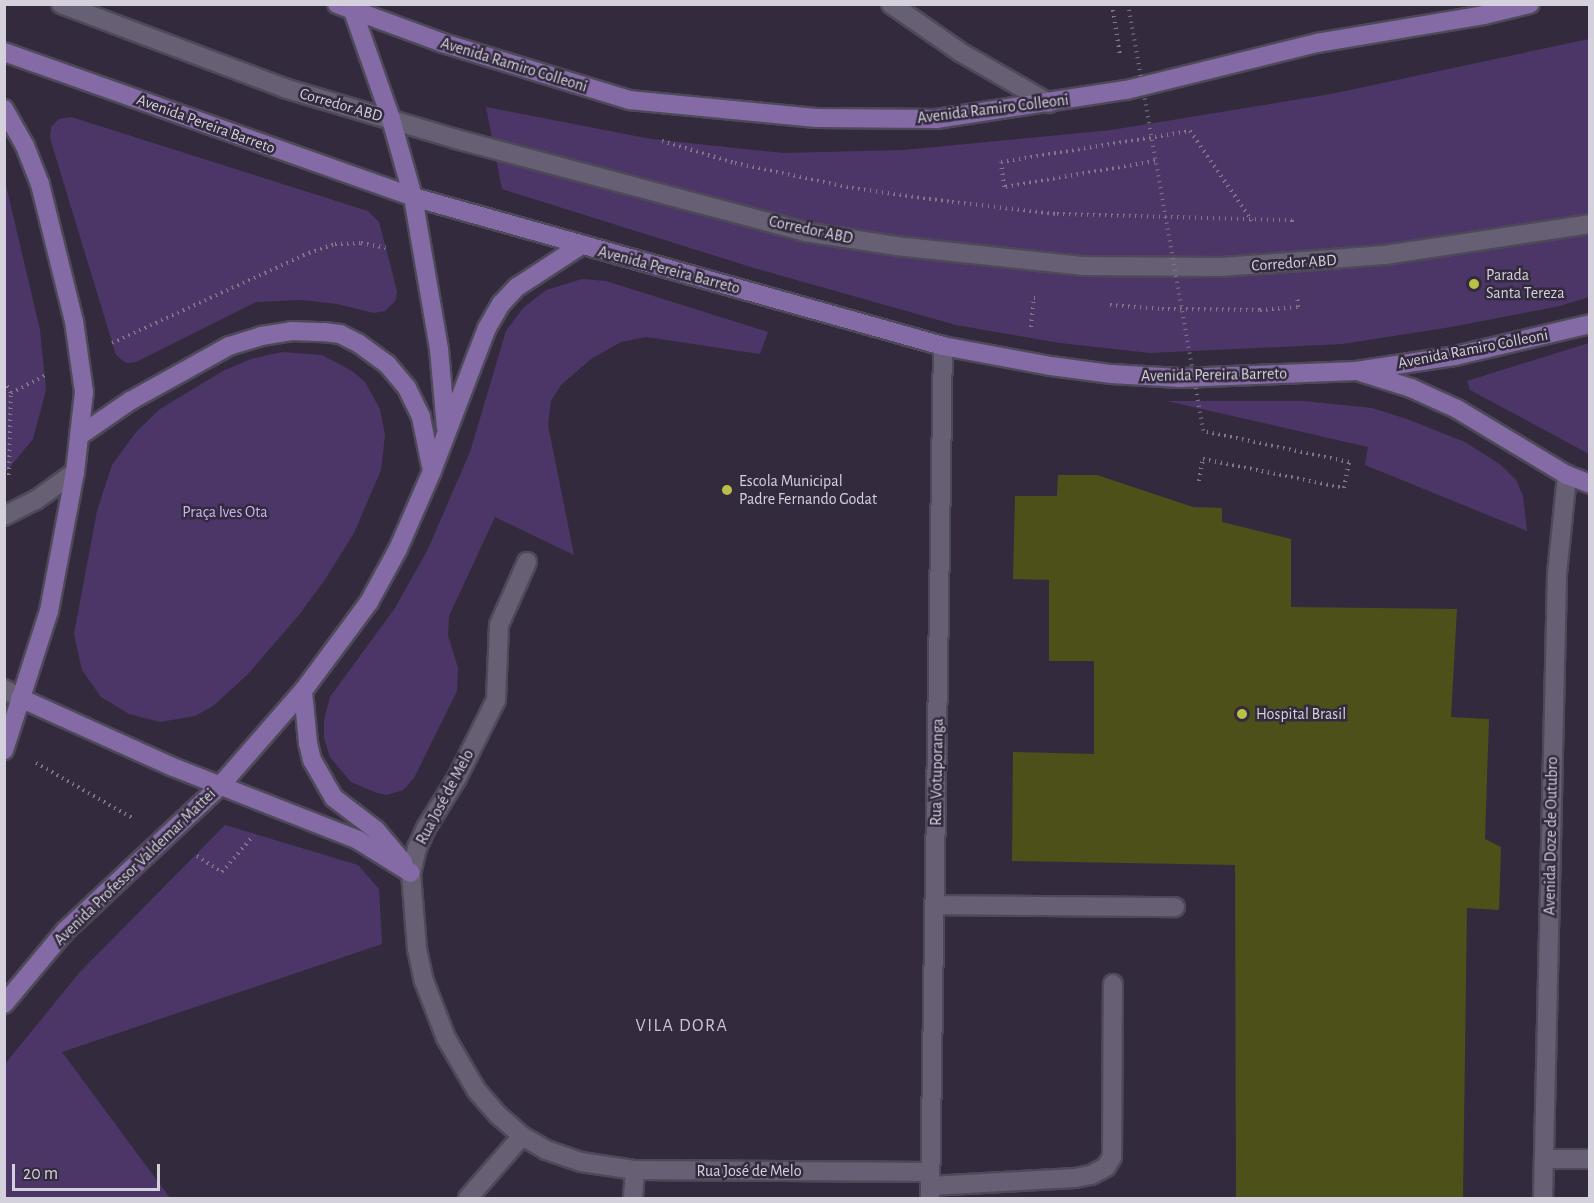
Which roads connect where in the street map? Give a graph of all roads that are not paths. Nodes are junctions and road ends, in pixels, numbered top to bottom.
1 (61, 4) edge
2 (891, 4) edge
3 (1530, 4) edge
4 (346, 7) edge
5 (4, 52) edge
6 (1049, 104) junction
7 (4, 109) edge
8 (391, 119) junction
9 (412, 197) junction
10 (1590, 224) edge
11 (580, 246) junction
12 (1590, 324) edge
13 (944, 346) junction
14 (1356, 371) junction
15 (447, 433) junction
16 (79, 436) junction
17 (432, 471) junction
18 (75, 472) junction
19 (1567, 475) junction
20 (1590, 484) edge
21 (4, 516) edge
22 (527, 562) dead end
23 (303, 691) junction
24 (12, 694) edge
25 (4, 750) edge
26 (220, 786) junction
27 (411, 873) junction
28 (935, 905) junction
29 (1175, 907) dead end
30 (1113, 984) dead end
31 (4, 1004) edge
32 (522, 1136) junction
33 (1544, 1159) junction
34 (1590, 1159) edge
35 (635, 1170) junction
36 (930, 1186) edge
37 (468, 1198) edge
38 (633, 1198) edge
39 (1543, 1198) edge

1 - 8 street, Corredor ABD
2 - 6 street
3 - 6 main road, Avenida Ramiro Colleoni
4 - 6 main road, Avenida Ramiro Colleoni
4 - 8 main road
5 - 9 main road, Avenida Pereira Barreto
7 - 16 main road
8 - 9 main road
8 - 10 street, Corredor ABD
9 - 11 main road, Avenida Pereira Barreto
9 - 15 main road
11 - 13 main road, Avenida Pereira Barreto
11 - 15 main road
12 - 14 main road, Avenida Ramiro Colleoni
13 - 14 main road, Avenida Pereira Barreto
13 - 28 street, Rua Votuporanga
14 - 19 main road
15 - 17 main road
16 - 17 main road
16 - 18 main road
17 - 23 main road
18 - 21 street
18 - 24 main road
19 - 20 main road
19 - 33 street, Avenida Doze de Outubro
22 - 27 street, Rua José de Melo
23 - 26 main road
23 - 27 main road
24 - 25 main road
24 - 26 main road
26 - 27 main road
26 - 31 main road, Avenida Professor Valdemar Mattei
27 - 32 street, Rua José de Melo
28 - 29 street
28 - 36 street, Rua Votuporanga
30 - 36 street, Rua José de Melo
32 - 35 street, Rua José de Melo
32 - 37 street
33 - 34 street
33 - 39 street, Avenida Doze de Outubro
35 - 36 street, Rua José de Melo
35 - 38 street

